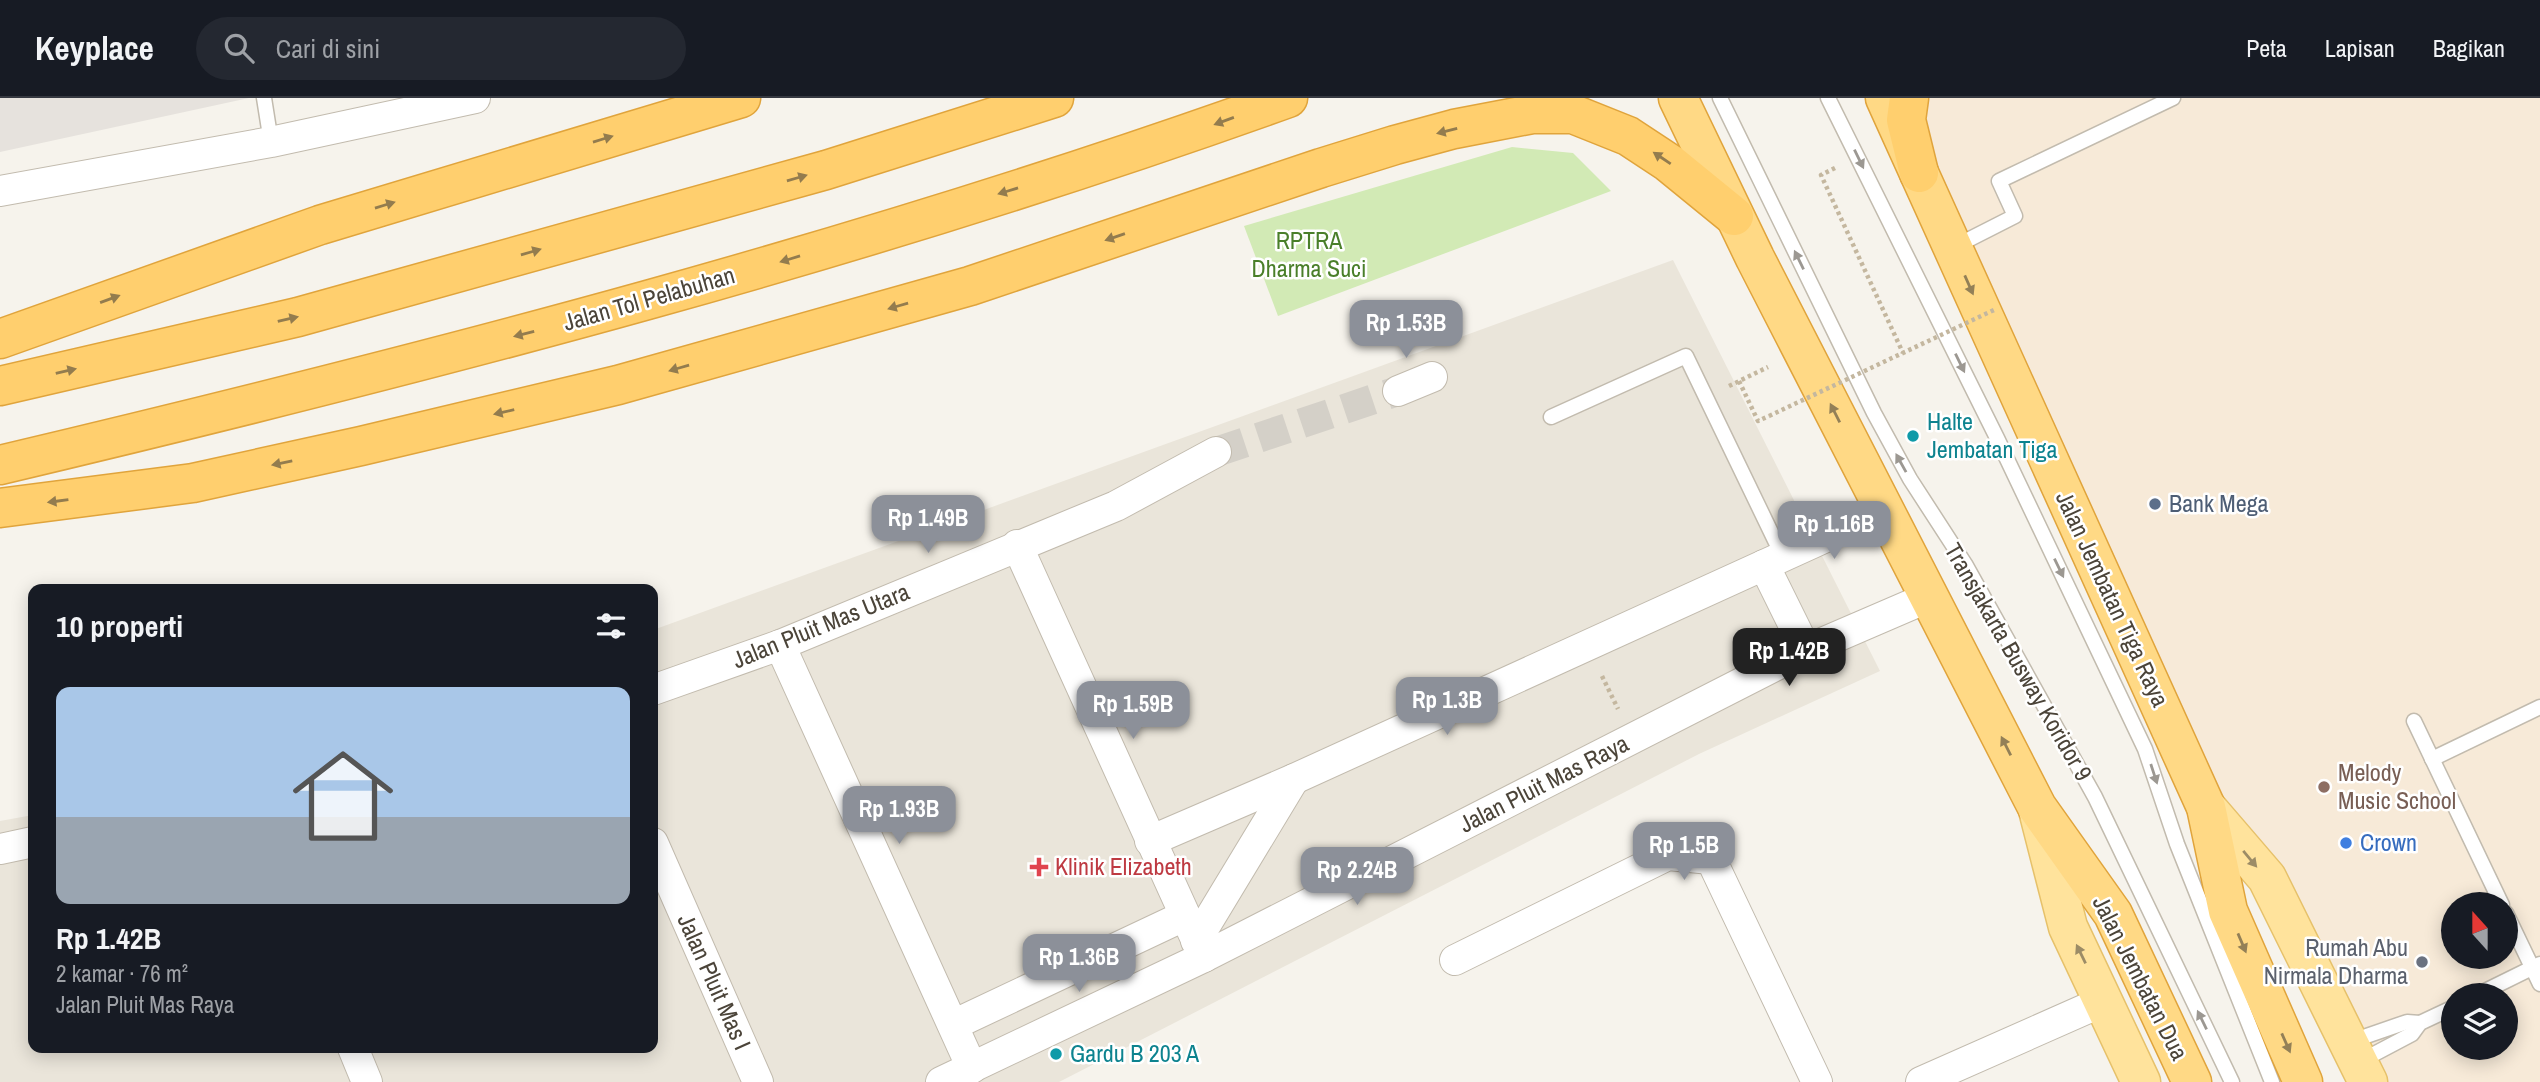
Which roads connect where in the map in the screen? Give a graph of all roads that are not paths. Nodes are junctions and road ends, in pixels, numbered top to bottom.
1 (264, 98) edge
2 (475, 98) edge
3 (741, 98) edge
4 (1054, 98) edge
5 (1288, 98) edge
6 (1678, 98) edge
7 (1720, 98) edge
8 (1828, 98) edge
9 (1885, 98) edge
10 (1909, 98) edge
11 (2173, 98) edge
12 (271, 142) junction
13 (1919, 173) junction
14 (0, 191) edge
15 (1734, 216) junction
16 (1953, 248) junction
17 (0, 339) edge
18 (1432, 377) dead end
19 (0, 386) edge
20 (1398, 391) tunnel mouth
21 (1551, 417) dead end
22 (1216, 452) tunnel mouth
23 (0, 465) edge
24 (0, 508) edge
25 (1885, 510) junction
26 (1017, 545) junction
27 (1773, 561) junction
28 (1929, 597) junction
29 (780, 645) junction
30 (1807, 650) junction
31 (658, 688) edge
32 (2540, 707) edge
33 (2414, 721) dead end
34 (2432, 759) junction
35 (1294, 779) junction
36 (2037, 807) junction
37 (2206, 807) junction
38 (1150, 841) junction
39 (28, 843) edge
40 (0, 849) edge
41 (658, 854) edge
42 (2496, 892) edge
43 (2518, 934) edge
44 (1195, 938) junction
45 (1455, 960) dead end
46 (2536, 965) edge
47 (2501, 983) edge
48 (2540, 984) edge
49 (2104, 1001) junction
50 (2441, 1013) edge
51 (2420, 1023) junction
52 (953, 1026) junction
53 (355, 1053) edge
54 (2358, 1062) edge
55 (972, 1068) junction
56 (367, 1082) edge
57 (758, 1082) edge
58 (941, 1082) edge
59 (1817, 1082) edge
60 (1922, 1082) edge
61 (2141, 1082) edge
62 (2192, 1082) edge
63 (2232, 1082) edge
64 (2273, 1082) edge
65 (2303, 1082) edge

1 - 12 lane
2 - 12 street
17 -> 3 highway
19 -> 4 highway
5 -> 23 highway, Jalan Tol Pelabuhan
6 - 15 highway
63 -> 7 lane, Transjakarta Busway Koridor 9
8 -> 64 lane
9 - 13 highway, Jalan Jembatan Tiga Raya
10 - 13 highway
11 - 16 lane
12 - 14 street
13 - 16 highway, Jalan Jembatan Tiga Raya
15 -> 24 highway
25 -> 15 highway
16 -> 37 highway, Jalan Jembatan Tiga Raya
18 - 20 street
21 - 27 lane
22 - 26 street, Jalan Pluit Mas Utara
25 - 27 street
25 - 28 highway
26 - 29 street, Jalan Pluit Mas Utara
26 - 38 street
27 - 30 street
27 - 35 street
28 - 30 street, Jalan Pluit Mas Raya
36 -> 28 highway
29 - 31 street, Jalan Pluit Mas Utara
29 - 52 street
30 - 44 street, Jalan Pluit Mas Raya
32 - 34 lane
33 - 34 lane
34 - 42 lane
35 - 38 street
35 - 44 street
49 -> 36 main road
36 - 62 highway, Jalan Jembatan Dua
37 -> 54 main road, Jalan Jembatan Tiga Raya
37 -> 65 highway
38 - 44 street
39 - 40 street
41 - 57 street, Jalan Pluit Mas I
43 - 46 lane
44 - 52 street
44 - 55 street, Jalan Pluit Mas Raya
45 - 59 street
46 - 47 lane
46 - 48 lane
49 - 60 street
49 - 61 main road
50 - 51 lane
51 - 54 lane
51 - 54 lane
52 - 55 street
53 - 56 street
55 - 58 street, Jalan Pluit Mas Raya

